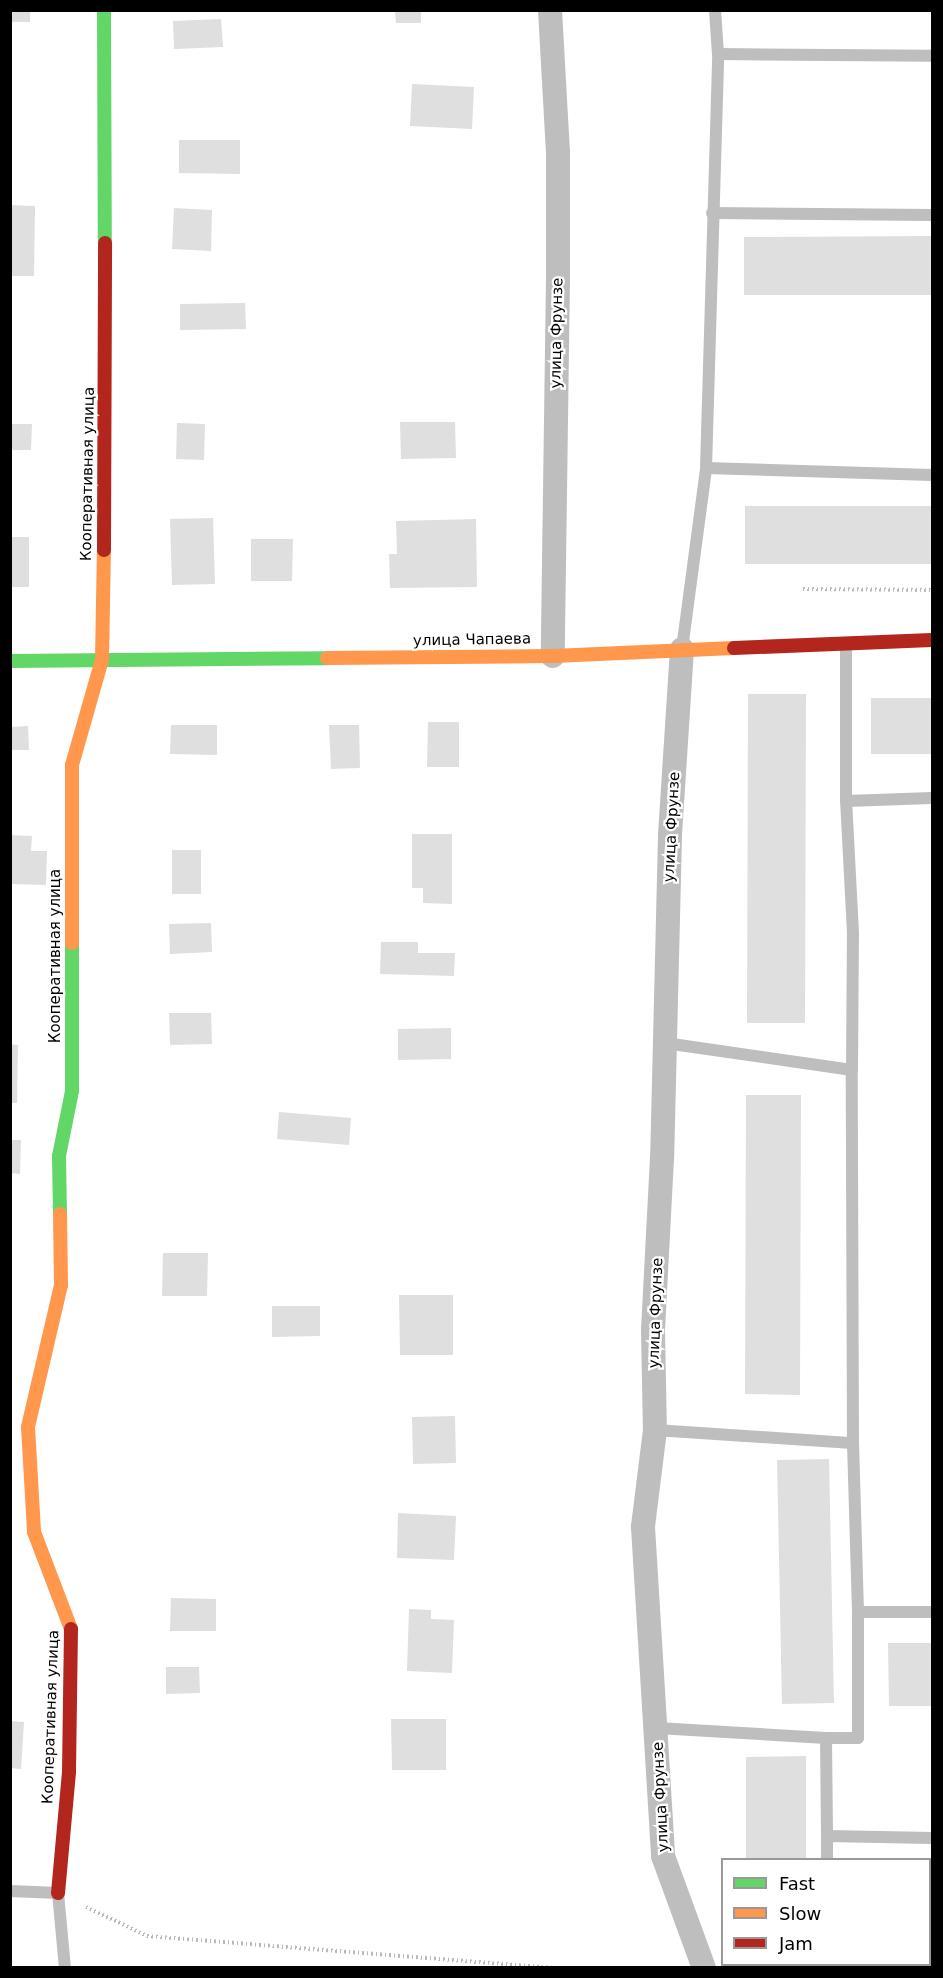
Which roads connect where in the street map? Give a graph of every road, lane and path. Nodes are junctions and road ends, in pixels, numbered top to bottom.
1 (104, 10) edge
2 (550, 10) edge
3 (715, 10) edge
4 (718, 54) junction
5 (933, 56) edge
6 (712, 213) junction
7 (933, 215) edge
8 (706, 468) junction
9 (933, 475) edge
10 (803, 589) dead end
11 (933, 590) edge
12 (933, 640) edge
13 (846, 643) junction
14 (682, 650) junction
15 (553, 656) junction
16 (102, 660) junction
17 (10, 661) edge
18 (933, 798) edge
19 (846, 801) junction
20 (665, 1043) junction
21 (852, 1070) junction
22 (655, 1430) junction
23 (853, 1443) junction
24 (858, 1612) junction
25 (933, 1612) edge
26 (657, 1728) junction
27 (826, 1738) junction
28 (827, 1836) junction
29 (933, 1838) edge
30 (827, 1858) edge
31 (10, 1891) edge
32 (58, 1893) junction
33 (65, 1968) edge
34 (555, 1968) edge
35 (704, 1968) edge

1 - 16 street, Кооперативная улица
2 - 15 street, улица Фрунзе
3 - 4 lane
4 - 5 lane
4 - 6 lane
6 - 7 lane
6 - 8 lane
8 - 9 lane
8 - 14 lane
10 - 11 path
12 - 13 street, улица Чапаева
13 - 14 street, улица Чапаева
13 - 19 lane
14 - 15 street, улица Чапаева
14 - 20 street, улица Фрунзе
15 - 16 street, улица Чапаева
16 - 17 street, улица Чапаева
16 - 32 street, Кооперативная улица
18 - 19 lane
19 - 21 lane
20 - 21 lane
20 - 22 street, улица Фрунзе
21 - 23 lane
22 - 23 lane
22 - 26 street, улица Фрунзе
23 - 24 lane
24 - 25 lane
24 - 27 lane
26 - 27 lane
26 - 35 street, улица Фрунзе
27 - 28 lane
28 - 29 lane
28 - 30 lane
31 - 32 lane
32 - 33 lane
32 - 34 path

